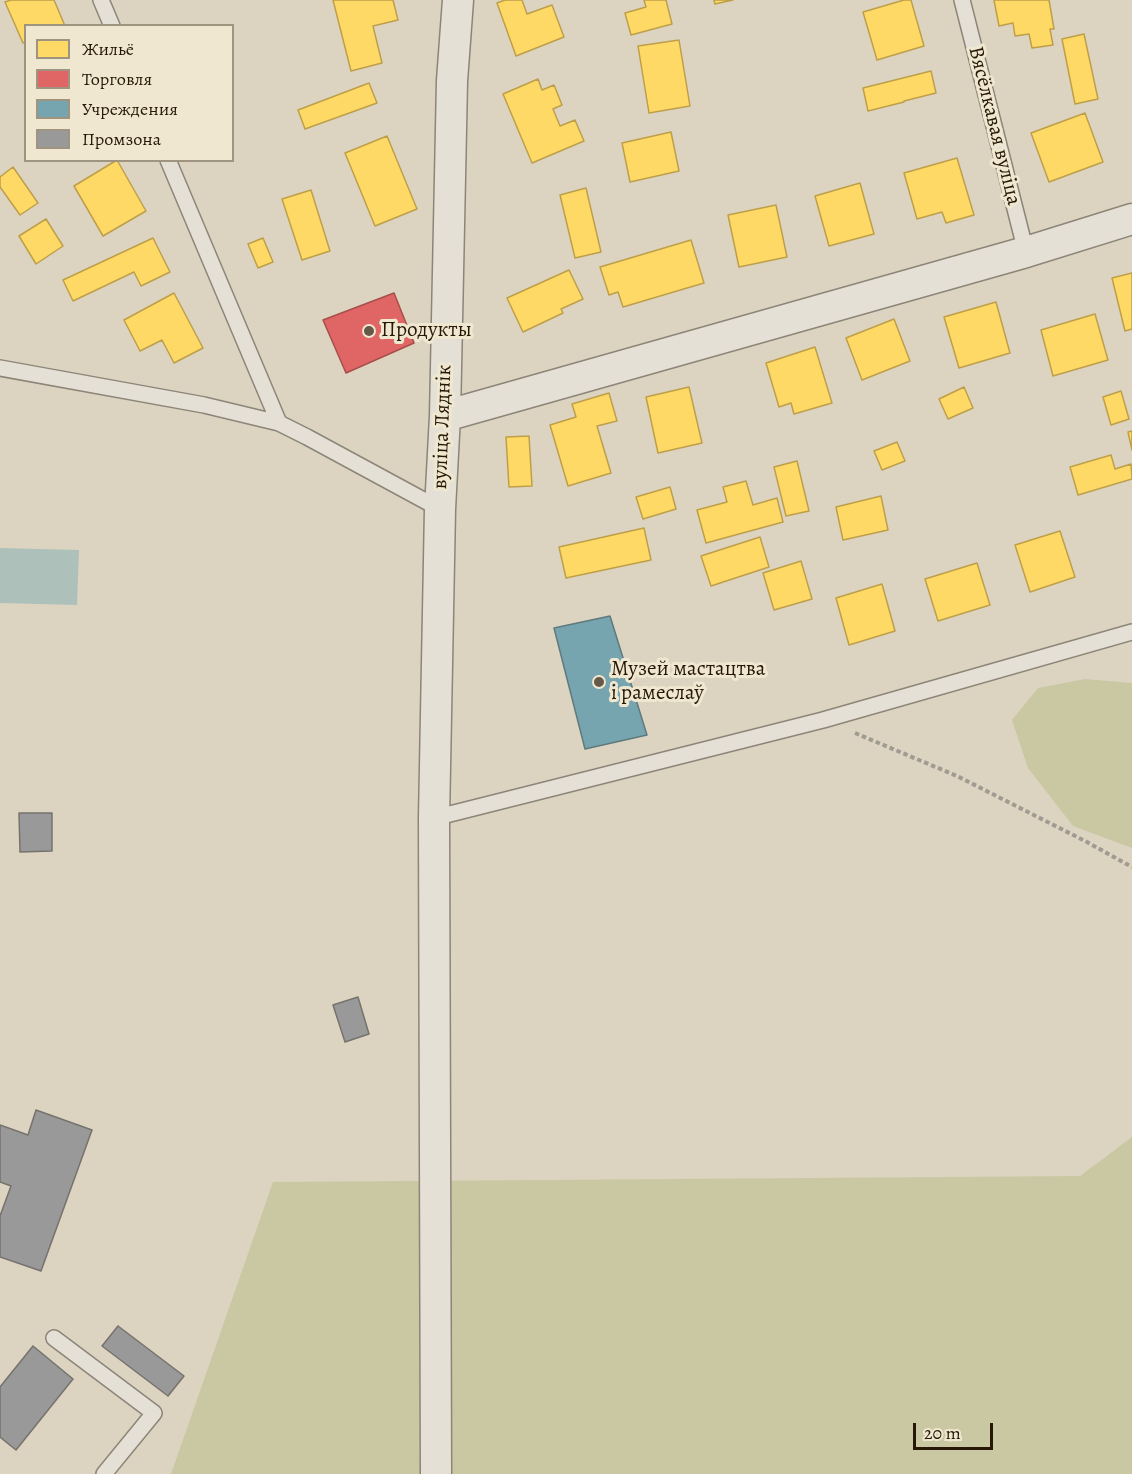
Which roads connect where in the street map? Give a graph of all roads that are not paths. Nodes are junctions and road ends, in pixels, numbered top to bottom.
1 (101, 0) edge
2 (458, 0) edge
3 (963, 0) edge
4 (111, 24) edge
5 (169, 162) edge
6 (1132, 219) edge
7 (1026, 252) junction
8 (0, 368) edge
9 (444, 416) junction
10 (279, 423) junction
11 (440, 509) junction
12 (1132, 632) edge
13 (434, 818) junction
14 (54, 1338) dead end
15 (104, 1474) edge
16 (436, 1474) edge

1 - 4 lane
2 - 9 street, вуліца Ляднік
3 - 7 lane, Вясёлкавая вуліца
5 - 10 lane
6 - 7 street
7 - 9 street
8 - 10 lane
9 - 11 street, вуліца Ляднік
10 - 11 lane
11 - 13 street, вуліца Ляднік
12 - 13 lane
13 - 16 street, вуліца Ляднік
14 - 15 lane

